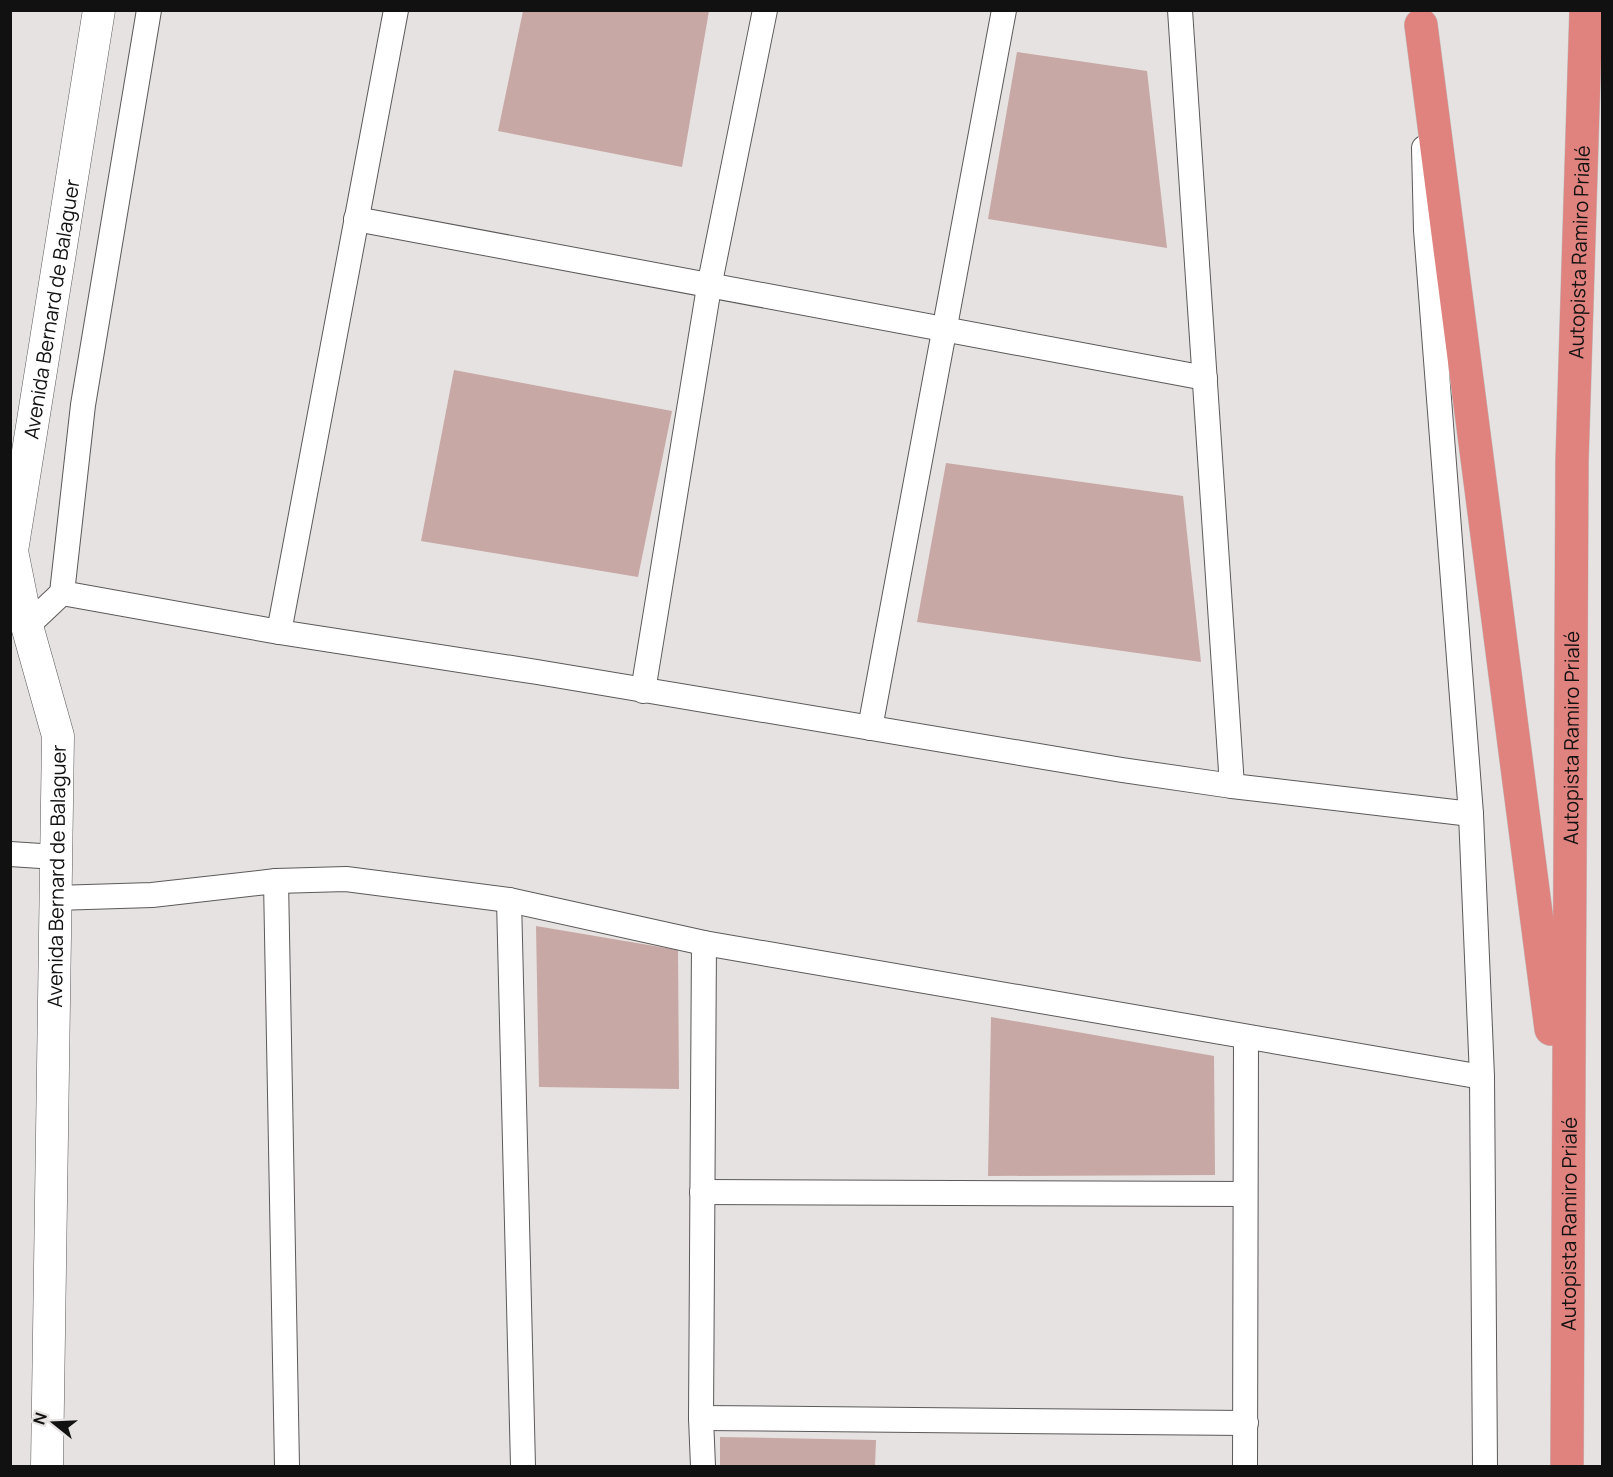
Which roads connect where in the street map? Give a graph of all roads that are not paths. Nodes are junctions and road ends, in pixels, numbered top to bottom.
1 (99, 10) edge
2 (149, 10) edge
3 (396, 10) edge
4 (765, 10) edge
5 (1004, 10) edge
6 (1179, 10) edge
7 (1586, 10) edge
8 (1420, 18) edge
9 (356, 219) junction
10 (710, 287) junction
11 (945, 329) junction
12 (1205, 378) junction
13 (62, 593) junction
14 (27, 626) junction
15 (279, 633) junction
16 (643, 691) junction
17 (870, 728) junction
18 (1232, 786) junction
19 (1471, 814) junction
20 (10, 854) edge
21 (56, 857) junction
22 (276, 881) junction
23 (55, 898) junction
24 (509, 900) junction
25 (704, 943) junction
26 (1246, 1037) junction
27 (1482, 1077) junction
28 (1567, 1152) junction
29 (702, 1192) junction
30 (1245, 1194) junction
31 (701, 1418) junction
32 (1246, 1423) junction
33 (47, 1467) edge
34 (287, 1467) edge
35 (523, 1467) edge
36 (703, 1467) edge
37 (1245, 1467) edge
38 (1485, 1467) edge
39 (1567, 1467) edge

1 - 14 street, Avenida Bernard de Balaguer
2 - 13 street
3 - 9 street
4 - 10 street
5 - 11 street
6 - 12 street
7 - 28 highway, Autopista Ramiro Prialé
8 - 19 street
8 - 28 highway
9 - 10 street
9 - 15 street
10 - 11 street
10 - 16 street
11 - 12 street
11 - 17 street
12 - 18 street
13 - 14 street
13 - 15 street
14 - 21 street, Avenida Bernard de Balaguer
15 - 16 street
16 - 17 street
17 - 18 street
18 - 19 street
19 - 27 street
20 - 21 street
21 - 23 street, Avenida Bernard de Balaguer
22 - 23 street
22 - 24 street
22 - 34 street
23 - 33 street, Avenida Bernard de Balaguer
24 - 25 street
24 - 35 street
25 - 26 street
25 - 29 street
26 - 27 street
26 - 30 street
27 - 38 street
28 - 39 highway, Autopista Ramiro Prialé
29 - 30 street
29 - 31 street
30 - 32 street
31 - 32 street
31 - 36 street
32 - 37 street

